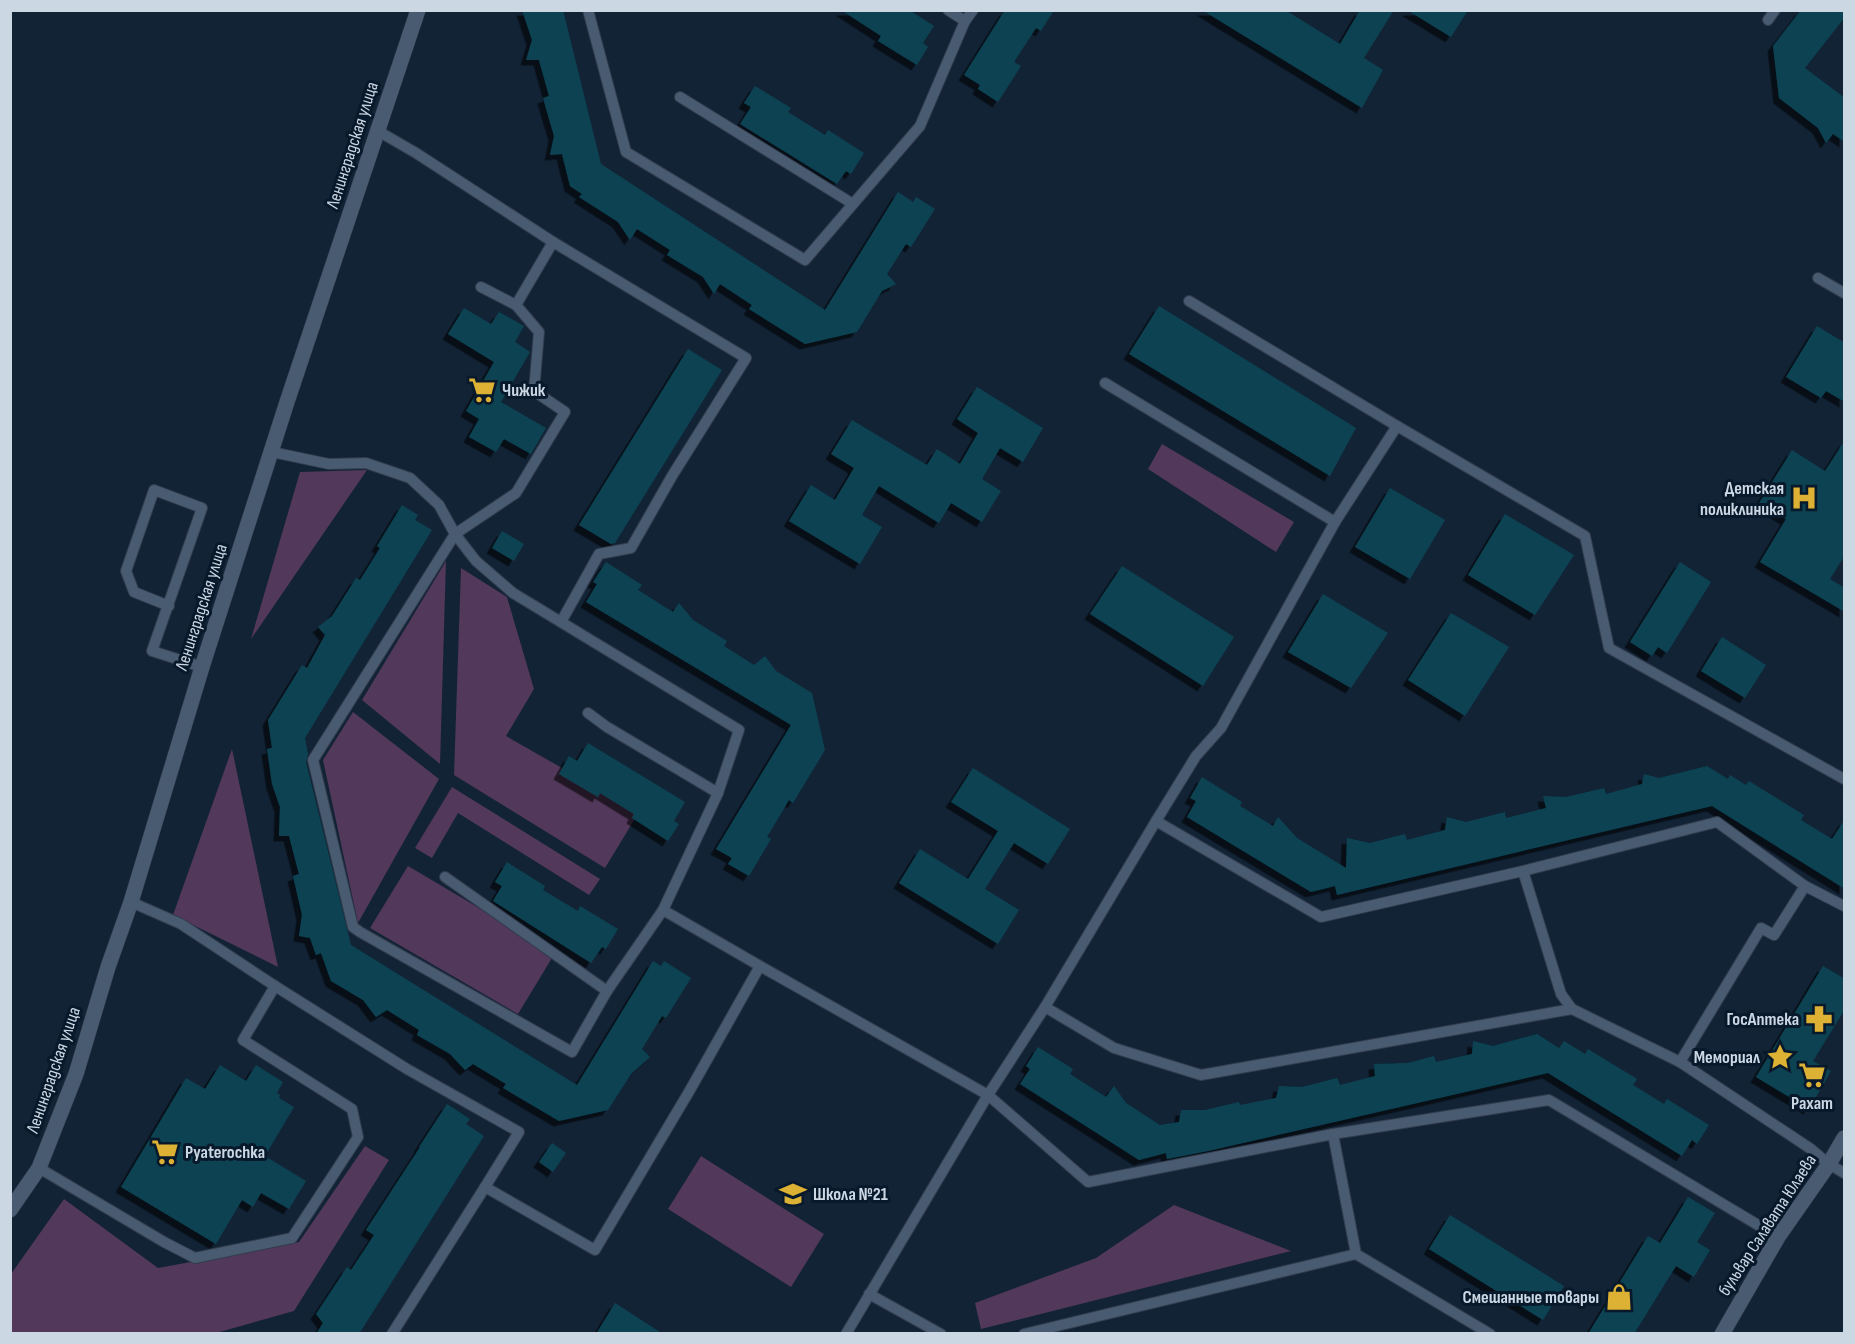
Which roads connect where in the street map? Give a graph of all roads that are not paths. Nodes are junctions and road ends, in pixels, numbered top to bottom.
1 (418, 10) edge
2 (588, 10) edge
3 (948, 10) edge
4 (974, 10) edge
5 (1775, 10) edge
6 (1768, 20) dead end
7 (965, 21) junction
8 (680, 97) dead end
9 (378, 131) junction
10 (854, 204) junction
11 (553, 242) junction
12 (1818, 278) dead end
13 (481, 286) dead end
14 (1845, 293) edge
15 (1189, 301) dead end
16 (516, 305) junction
17 (1105, 383) dead end
18 (1397, 426) junction
19 (272, 452) junction
20 (1335, 522) junction
21 (455, 534) junction
22 (169, 606) junction
23 (561, 622) junction
24 (202, 667) junction
25 (588, 713) dead end
26 (1845, 779) edge
27 (718, 793) junction
28 (1156, 821) junction
29 (1523, 871) junction
30 (445, 878) dead end
31 (1805, 886) junction
32 (131, 902) junction
33 (1845, 906) edge
34 (663, 910) junction
35 (760, 966) junction
36 (275, 986) junction
37 (607, 991) junction
38 (1045, 1007) junction
39 (1572, 1009) junction
40 (1680, 1062) junction
41 (988, 1095) junction
42 (1333, 1134) junction
43 (1845, 1138) edge
44 (1829, 1164) junction
45 (39, 1168) junction
46 (1845, 1173) edge
47 (485, 1187) junction
48 (10, 1210) edge
49 (1778, 1237) junction
50 (1356, 1254) junction
51 (869, 1294) junction
52 (392, 1334) edge
53 (846, 1334) edge
54 (941, 1334) edge
55 (1024, 1334) edge
56 (1490, 1334) edge
57 (1722, 1334) edge

1 - 9 street, Ленинградская улица
2 - 10 lane
3 - 7 lane
4 - 7 lane
5 - 6 lane
7 - 10 lane
8 - 10 lane
9 - 11 lane
9 - 19 street, Ленинградская улица
11 - 16 lane
11 - 23 lane
12 - 14 lane
13 - 16 lane
15 - 18 lane
16 - 21 lane
17 - 20 lane
18 - 20 lane
18 - 26 lane
19 - 21 lane
19 - 24 street, Ленинградская улица
20 - 28 lane
21 - 23 lane
21 - 37 lane
22 - 22 lane
22 - 24 lane
23 - 27 lane
24 - 32 street, Ленинградская улица
25 - 27 lane
27 - 34 lane
28 - 29 lane
28 - 38 lane
29 - 31 lane
29 - 39 lane
30 - 37 lane
31 - 33 lane
31 - 40 lane
32 - 36 lane
32 - 45 street, Ленинградская улица
34 - 35 lane
34 - 37 lane
35 - 41 lane
35 - 47 lane
36 - 45 lane
36 - 47 lane
38 - 39 lane
38 - 41 lane
39 - 40 lane
40 - 44 lane
41 - 42 lane
41 - 51 lane
42 - 49 lane
42 - 50 lane
43 - 44 street, бульвар Салавата Юлаева
44 - 46 lane
44 - 49 street, бульвар Салавата Юлаева
45 - 48 street, Ленинградская улица
47 - 52 lane
49 - 57 street, бульвар Салавата Юлаева
50 - 55 lane
50 - 56 lane
51 - 53 lane
51 - 54 lane

